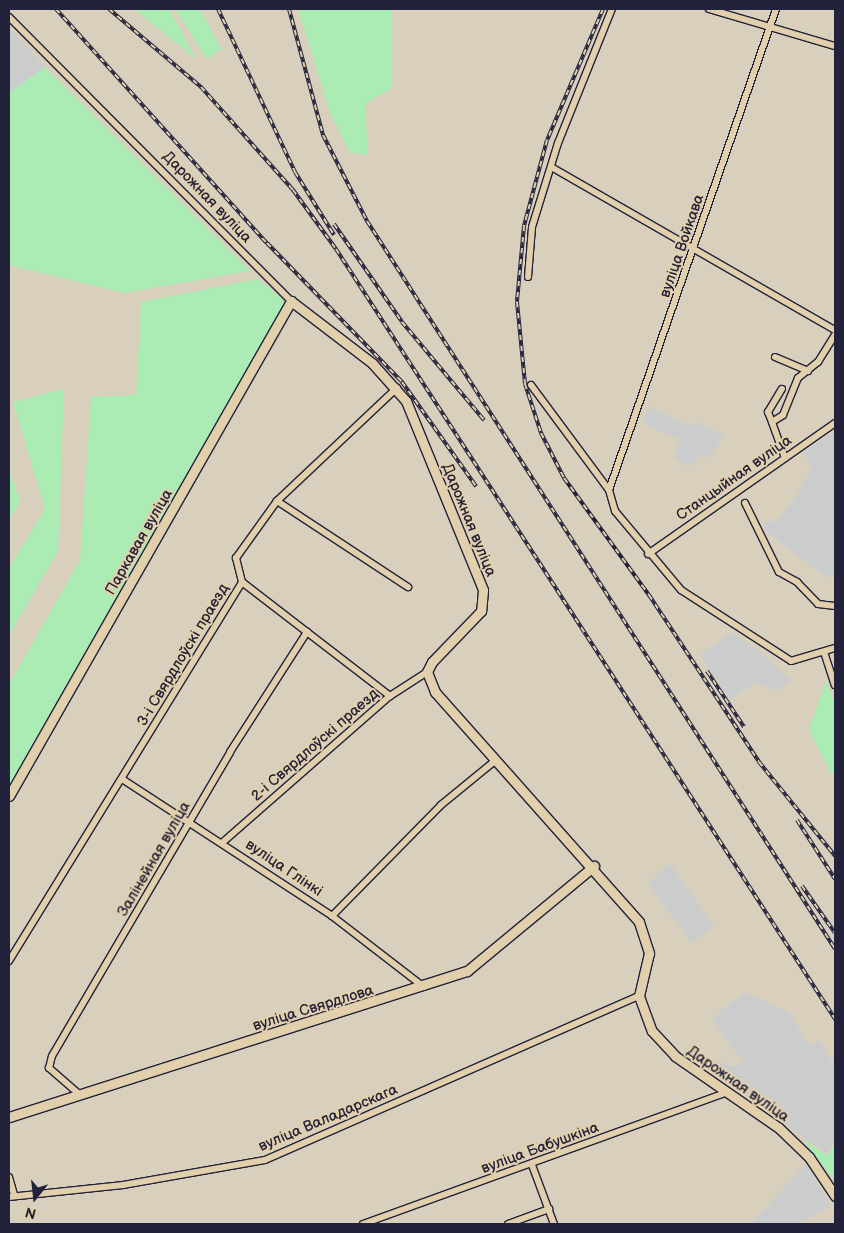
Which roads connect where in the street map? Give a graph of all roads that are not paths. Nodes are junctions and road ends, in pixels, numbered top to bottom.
1 (612, 9) edge
2 (709, 9) edge
3 (776, 9) edge
4 (9, 17) edge
5 (770, 27) junction
6 (835, 46) edge
7 (553, 168) junction
8 (692, 252) junction
9 (528, 277) dead end
10 (291, 302) junction
11 (835, 330) edge
12 (835, 335) edge
13 (775, 357) dead end
14 (808, 370) junction
15 (531, 385) dead end
16 (397, 388) junction
17 (782, 389) dead end
18 (772, 422) junction
19 (835, 423) edge
20 (785, 458) junction
21 (609, 490) junction
22 (277, 501) junction
23 (745, 503) dead end
24 (648, 554) junction
25 (242, 582) junction
26 (408, 587) dead end
27 (835, 606) edge
28 (307, 632) junction
29 (835, 648) edge
30 (824, 652) junction
31 (427, 672) junction
32 (835, 685) edge
33 (390, 696) junction
34 (496, 760) junction
35 (122, 779) junction
36 (9, 796) edge
37 (191, 821) junction
38 (223, 842) junction
39 (594, 866) junction
40 (332, 916) junction
41 (9, 961) edge
42 (425, 987) junction
43 (639, 996) junction
44 (724, 1093) junction
45 (80, 1094) junction
46 (9, 1117) edge
47 (532, 1165) junction
48 (9, 1178) edge
49 (12, 1196) edge
50 (835, 1196) edge
51 (549, 1209) junction
52 (363, 1224) edge
53 (508, 1224) edge
54 (554, 1224) edge

1 - 7 street
2 - 5 street
3 - 5 street, вуліца Войкава
4 - 10 street, Дарожная вуліца
5 - 6 street
5 - 8 street, вуліца Войкава
7 - 8 street
7 - 9 street
8 - 11 street
8 - 21 street, вуліца Войкава
10 - 16 street, Дарожная вуліца
10 - 36 street, Паркавая вуліца
12 - 14 street
13 - 14 street
14 - 18 street
15 - 21 street
16 - 22 street, 3-і Свярдлоўскі праезд
16 - 31 street, Дарожная вуліца
17 - 18 street
18 - 20 street
19 - 20 street, Станцыйная вуліца
20 - 24 street, Станцыйная вуліца
21 - 24 street
22 - 25 street, 3-і Свярдлоўскі праезд
22 - 26 street
23 - 27 street
24 - 30 street
25 - 28 street
25 - 35 street, 3-і Свярдлоўскі праезд
28 - 33 street
28 - 37 street, Залінейная вуліца
29 - 30 street
30 - 32 street
31 - 33 street, 2-і Свярдлоўскі праезд
31 - 34 street, Дарожная вуліца
33 - 38 street, 2-і Свярдлоўскі праезд
34 - 39 street, Дарожная вуліца
34 - 40 street
35 - 37 street, вуліца Глінкі
35 - 41 street, 3-і Свярдлоўскі праезд
37 - 38 street, вуліца Глінкі
37 - 45 street, Залінейная вуліца
38 - 40 street, вуліца Глінкі
39 - 42 street, вуліца Свярдлова
39 - 43 street, Дарожная вуліца
40 - 42 street, вуліца Глінкі
42 - 45 street, вуліца Свярдлова
43 - 44 street, Дарожная вуліца
43 - 49 street, вуліца Валадарскага
44 - 47 street, вуліца Бабушкіна
44 - 50 street, Дарожная вуліца
45 - 46 street, вуліца Свярдлова
47 - 51 street
47 - 52 street, вуліца Бабушкіна
48 - 49 street
51 - 53 street
51 - 54 street

